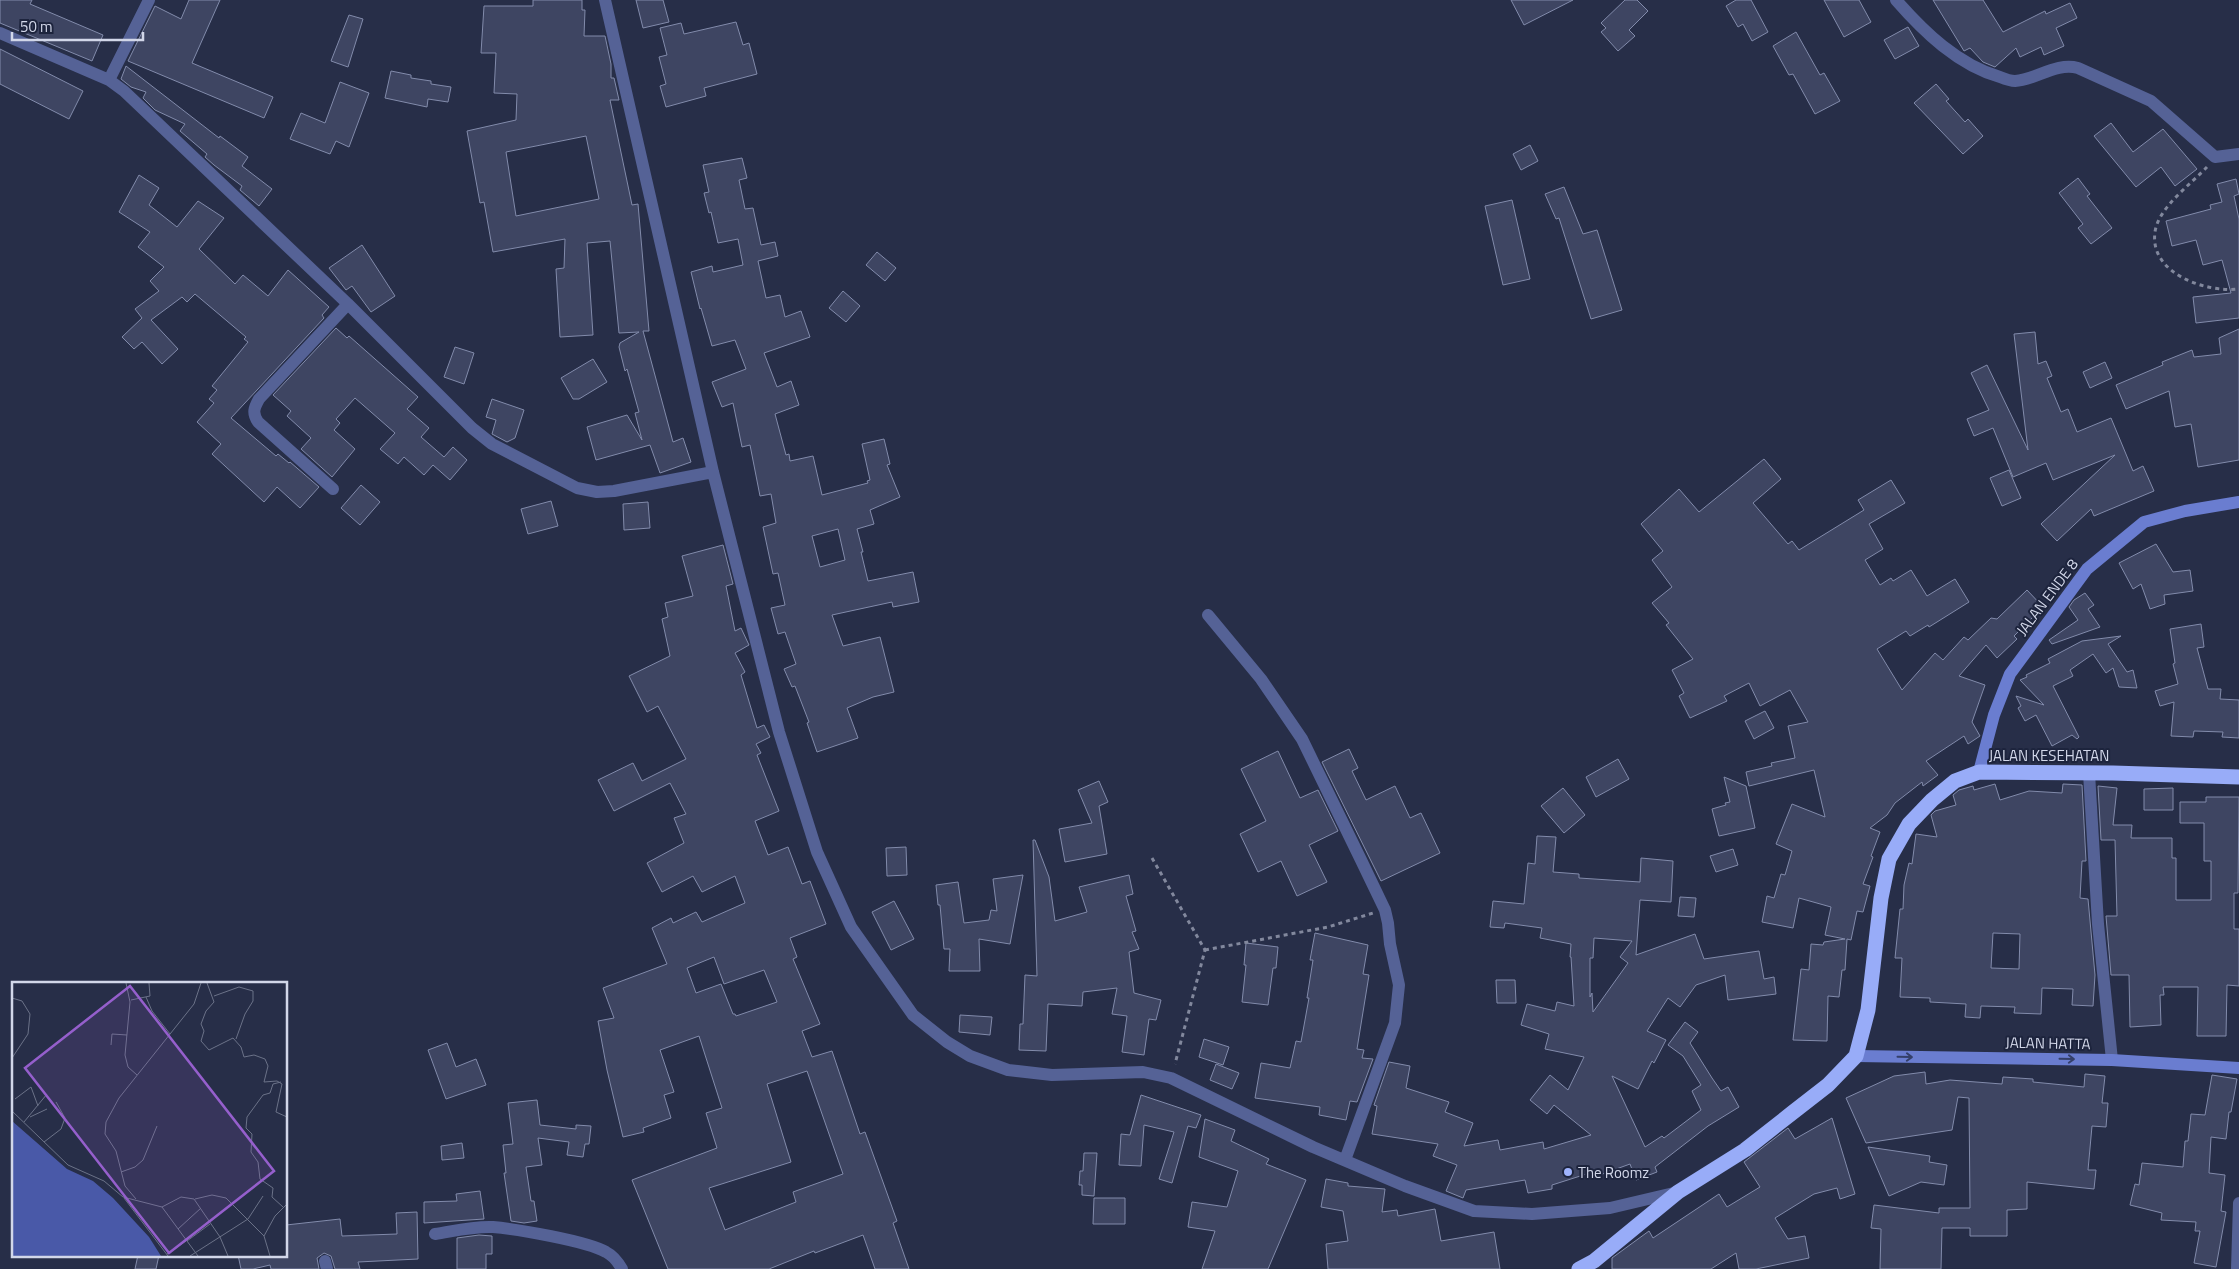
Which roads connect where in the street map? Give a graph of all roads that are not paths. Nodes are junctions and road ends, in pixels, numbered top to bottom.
1 (149, 0) edge
2 (605, 0) edge
3 (1896, 0) edge
4 (0, 33) edge
5 (109, 80) junction
6 (2239, 154) edge
7 (348, 304) junction
8 (713, 472) junction
9 (333, 489) dead end
10 (2239, 502) edge
11 (1208, 615) dead end
12 (1979, 772) junction
13 (2089, 773) junction
14 (2239, 777) edge
15 (1856, 1056) junction
16 (2112, 1060) junction
17 (2239, 1068) edge
18 (1345, 1160) junction
19 (1678, 1192) junction
20 (2239, 1203) edge
21 (435, 1234) dead end
22 (622, 1269) edge
23 (1579, 1269) edge
24 (2237, 1269) edge

1 - 5 street
2 - 8 street
3 - 6 street
4 - 5 street
5 - 7 street
7 - 8 street
7 - 9 street
8 - 18 street
10 - 12 street, JALAN ENDE 8
11 - 18 street
12 - 13 highway, JALAN KESEHATAN
12 - 15 highway, JALAN KESEHATAN
13 - 14 highway, JALAN KESEHATAN
13 - 16 street
15 -> 16 street, JALAN HATTA
15 - 19 highway
16 - 17 street, JALAN HATTA
18 - 19 street
19 - 23 highway
20 - 24 street
21 - 22 street

